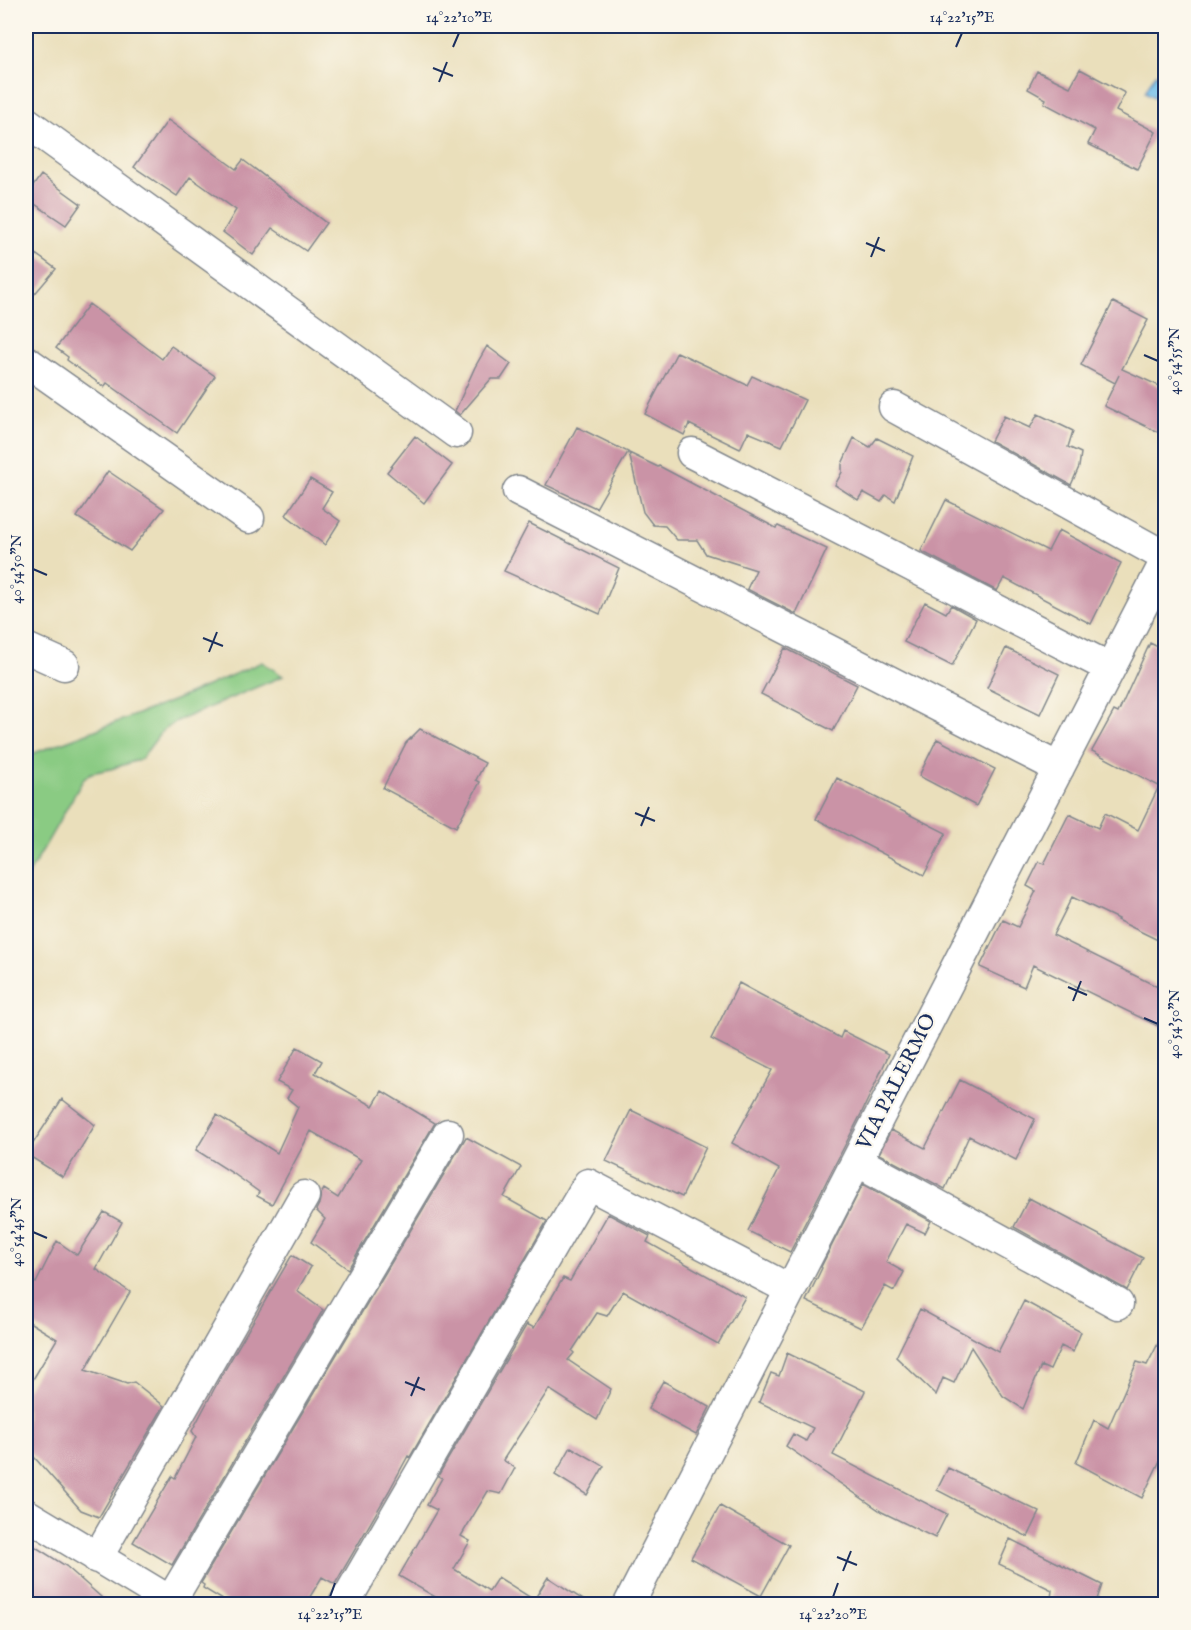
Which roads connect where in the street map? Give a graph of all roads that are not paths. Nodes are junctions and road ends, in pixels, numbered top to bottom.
1 (26, 122) edge
2 (26, 361) edge
3 (894, 407) dead end
4 (456, 433) dead end
5 (692, 453) dead end
6 (518, 491) dead end
7 (249, 518) dead end
8 (1166, 558) edge
9 (26, 648) edge
10 (64, 665) dead end
11 (1110, 668) junction
12 (1059, 768) junction
13 (448, 1134) dead end
14 (857, 1161) junction
15 (304, 1196) dead end
16 (789, 1289) junction
17 (1118, 1304) dead end
18 (26, 1514) edge
19 (97, 1558) junction
20 (173, 1603) edge
21 (344, 1605) edge
22 (629, 1605) edge

1 - 4 street
2 - 7 street
3 - 8 street
5 - 11 street
6 - 12 street
8 - 11 street, VIA PALERMO
9 - 10 street
11 - 12 street, VIA PALERMO
12 - 14 street, VIA PALERMO
13 - 20 street
14 - 16 street, VIA PALERMO
14 - 17 street
15 - 19 street
16 - 21 street
16 - 22 street, VIA PALERMO
18 - 19 street
19 - 20 street

